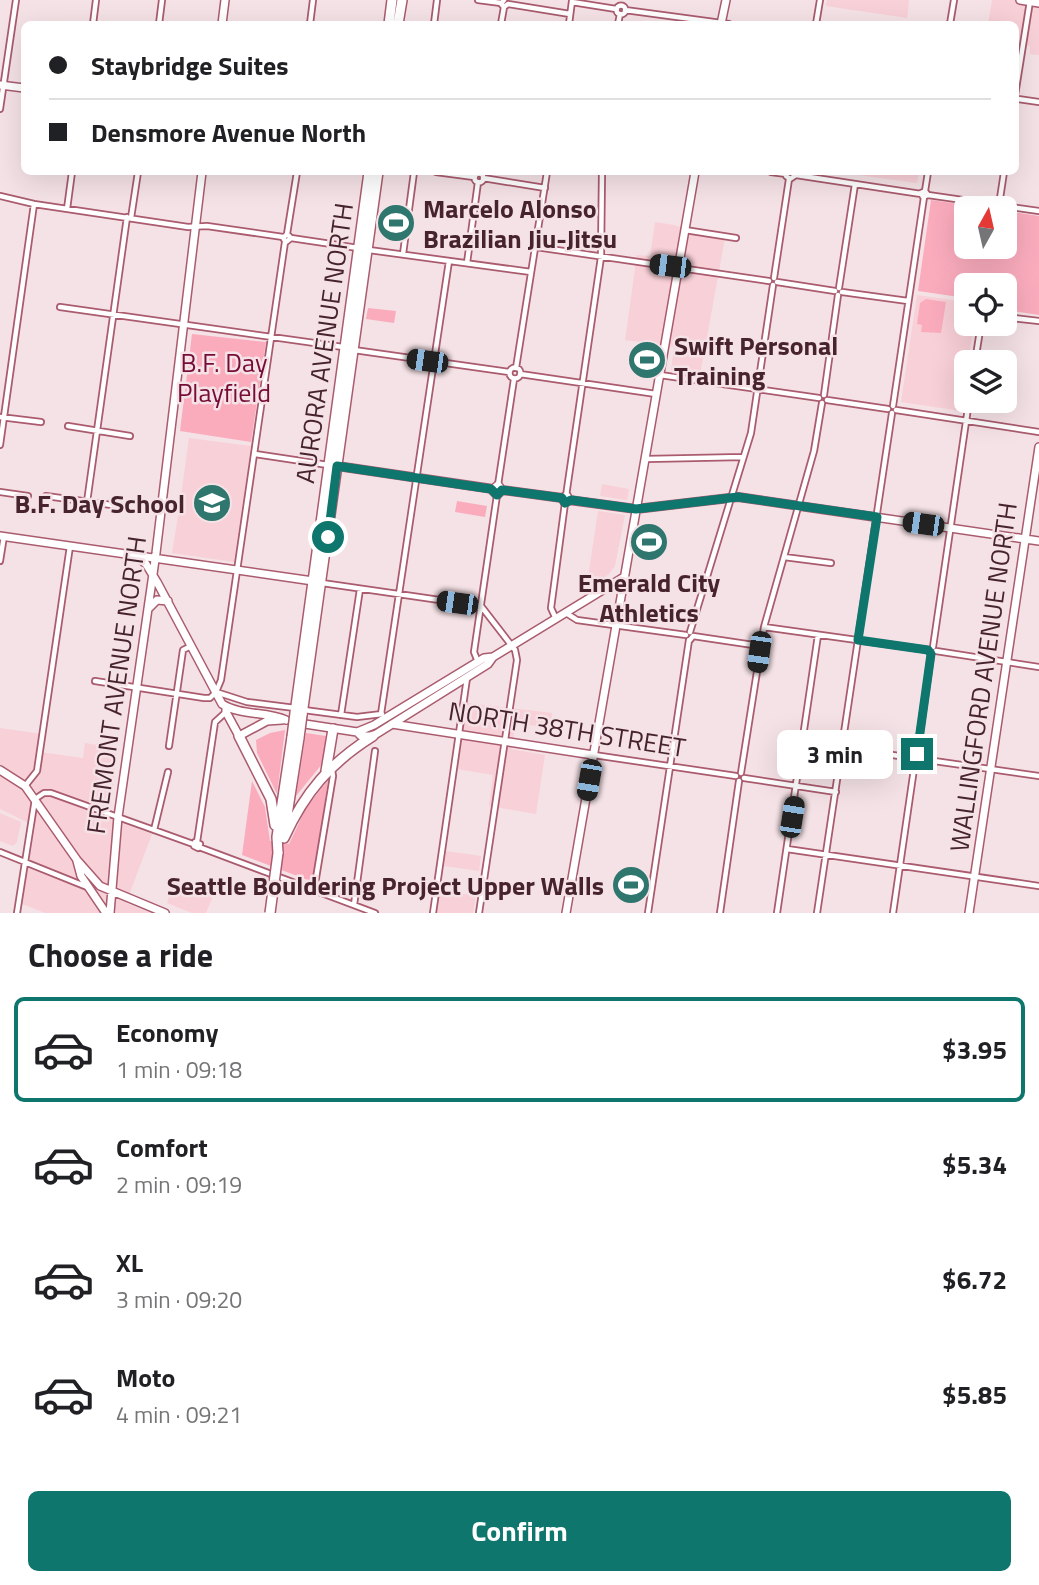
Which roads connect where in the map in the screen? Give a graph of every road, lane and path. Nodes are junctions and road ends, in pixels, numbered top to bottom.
1 (16, 0) edge
2 (96, 0) edge
3 (162, 0) edge
4 (225, 0) edge
5 (313, 0) edge
6 (392, 0) edge
7 (402, 0) edge
8 (438, 0) edge
9 (478, 0) edge
10 (726, 0) edge
11 (820, 0) edge
12 (954, 0) edge
13 (1020, 0) edge
14 (572, 1) edge
15 (1030, 1) edge
16 (505, 3) edge
17 (1039, 3) edge
18 (621, 8) edge
19 (570, 13) junction
20 (93, 21) edge
21 (159, 21) edge
22 (222, 21) edge
23 (310, 21) edge
24 (389, 21) edge
25 (398, 21) edge
26 (434, 21) edge
27 (502, 21) edge
28 (569, 21) edge
29 (705, 21) edge
30 (724, 21) edge
31 (816, 21) edge
32 (950, 21) edge
33 (1019, 77) edge
34 (2, 85) edge
35 (21, 88) edge
36 (1019, 99) edge
37 (1039, 102) edge
38 (0, 109) edge
39 (72, 175) edge
40 (137, 175) edge
41 (202, 175) edge
42 (296, 175) edge
43 (369, 175) edge
44 (377, 175) edge
45 (414, 175) edge
46 (547, 175) edge
47 (602, 175) edge
48 (694, 175) edge
49 (787, 175) edge
50 (807, 175) edge
51 (927, 175) edge
52 (1004, 175) edge
53 (479, 176) edge
54 (855, 184) junction
55 (545, 188) junction
56 (924, 194) junction
57 (0, 196) edge
58 (1000, 196) edge
59 (954, 198) edge
60 (34, 204) junction
61 (1017, 208) edge
62 (67, 209) junction
63 (1039, 211) edge
64 (129, 218) junction
65 (196, 226) junction
66 (685, 230) junction
67 (286, 238) junction
68 (736, 238) dead end
69 (536, 247) junction
70 (363, 249) junction
71 (403, 254) junction
72 (601, 257) junction
73 (449, 261) junction
74 (467, 263) junction
75 (678, 267) junction
76 (531, 272) junction
77 (773, 281) junction
78 (839, 291) junction
79 (908, 301) junction
80 (60, 307) dead end
81 (113, 315) junction
82 (1017, 318) edge
83 (1039, 321) edge
84 (184, 325) junction
85 (271, 337) junction
86 (343, 347) junction
87 (354, 350) junction
88 (434, 362) junction
89 (516, 368) junction
90 (509, 372) junction
91 (520, 374) junction
92 (660, 374) junction
93 (514, 379) junction
94 (582, 383) junction
95 (758, 389) junction
96 (656, 394) junction
97 (823, 399) junction
98 (892, 409) junction
99 (967, 413) edge
100 (2, 417) edge
101 (966, 421) junction
102 (41, 422) dead end
103 (68, 426) dead end
104 (97, 431) junction
105 (1039, 432) edge
106 (130, 436) dead end
107 (0, 444) edge
108 (1039, 447) edge
109 (255, 454) junction
110 (743, 457) junction
111 (645, 459) junction
112 (333, 465) junction
113 (418, 478) junction
114 (498, 490) junction
115 (0, 492) edge
116 (28, 496) dead end
117 (46, 496) dead end
118 (733, 497) junction
119 (566, 499) junction
120 (87, 502) junction
121 (119, 506) dead end
122 (799, 506) junction
123 (636, 509) junction
124 (877, 517) junction
125 (951, 528) junction
126 (2, 536) edge
127 (1025, 539) junction
128 (1039, 541) edge
129 (70, 546) junction
130 (136, 555) junction
131 (785, 557) junction
132 (155, 558) junction
133 (0, 561) edge
134 (831, 564) dead end
135 (237, 570) junction
136 (153, 574) junction
137 (624, 576) junction
138 (318, 582) junction
139 (359, 589) junction
140 (399, 594) junction
141 (168, 601) junction
142 (481, 606) junction
143 (148, 609) junction
144 (566, 612) junction
145 (555, 619) junction
146 (616, 624) junction
147 (764, 627) junction
148 (818, 635) junction
149 (690, 636) junction
150 (858, 640) junction
151 (191, 646) junction
152 (512, 646) junction
153 (760, 646) junction
154 (932, 650) junction
155 (493, 657) junction
156 (478, 662) junction
157 (1007, 662) junction
158 (1039, 667) edge
159 (467, 677) junction
160 (95, 681) dead end
161 (136, 687) junction
162 (216, 692) junction
163 (177, 694) junction
164 (226, 709) junction
165 (300, 714) junction
166 (381, 714) junction
167 (341, 715) junction
168 (390, 715) junction
169 (391, 724) junction
170 (333, 729) junction
171 (357, 732) junction
172 (459, 734) junction
173 (239, 736) junction
174 (373, 736) junction
175 (505, 741) junction
176 (802, 741) junction
177 (169, 746) dead end
178 (842, 747) junction
179 (375, 751) dead end
180 (593, 755) junction
181 (916, 758) junction
182 (670, 766) junction
183 (328, 769) junction
184 (991, 769) junction
185 (0, 770) edge
186 (168, 772) dead end
187 (1039, 776) edge
188 (740, 777) junction
189 (25, 786) junction
190 (796, 786) junction
191 (835, 792) junction
192 (35, 799) junction
193 (118, 817) junction
194 (154, 830) junction
195 (280, 837) junction
196 (197, 844) junction
197 (787, 849) junction
198 (0, 852) edge
199 (826, 855) junction
200 (77, 860) junction
201 (24, 862) junction
202 (901, 866) junction
203 (278, 877) junction
204 (975, 877) junction
205 (1039, 886) edge
206 (90, 890) junction
207 (314, 890) junction
208 (112, 893) junction
209 (354, 905) junction
210 (17, 913) edge
211 (108, 913) edge
212 (165, 913) edge
213 (271, 913) edge
214 (375, 913) edge
215 (433, 913) edge
216 (479, 913) edge
217 (566, 913) edge
218 (648, 913) edge
219 (720, 913) edge
220 (777, 913) edge
221 (817, 913) edge
222 (893, 913) edge
223 (970, 913) edge

1 - 34 street
2 - 20 street
3 - 21 street
4 - 22 main road
5 - 23 street
6 - 24 highway
7 - 25 highway
8 - 26 street
9 - 16 street
10 - 30 main road
11 - 31 street
12 - 32 street
13 - 15 main road
14 - 18 street
14 - 19 street
15 - 17 main road
15 - 33 street
16 - 19 street
16 - 27 street
18 - 29 street
19 - 28 street
34 - 35 main road
34 - 38 street
36 - 37 street
39 - 62 street
40 - 64 street
41 - 65 main road, FREMONT AVENUE NORTH
42 - 67 street
43 - 70 highway, AURORA AVENUE NORTH
44 - 70 highway, AURORA AVENUE NORTH
45 - 71 street
46 - 55 street
47 - 72 street
48 - 66 main road
49 - 77 street
50 - 54 street
51 - 56 street
52 - 58 street
53 - 55 street
53 - 74 street
54 - 56 street
54 - 78 street
55 - 69 street
56 - 59 street
56 - 79 street
57 - 60 street
60 - 62 street
60 - 100 street
61 - 63 street
62 - 64 street
64 - 65 street
64 - 81 street
65 - 67 street
65 - 84 main road, FREMONT AVENUE NORTH
66 - 68 street
66 - 75 main road
67 - 70 street
67 - 85 street
69 - 72 street
69 - 76 street
70 - 71 street
70 - 86 highway, AURORA AVENUE NORTH
70 - 87 highway, AURORA AVENUE NORTH
71 - 73 street
72 - 75 street
72 - 94 street
73 - 74 street
73 - 88 street
74 - 76 street
75 - 77 street
75 - 92 main road
76 - 89 street
77 - 78 street
77 - 95 street
78 - 79 street
78 - 97 street
79 - 98 street
80 - 81 street
81 - 84 street
81 - 104 street
82 - 83 street
84 - 85 street
84 - 132 main road, FREMONT AVENUE NORTH
85 - 86 street
85 - 109 street
86 - 112 highway, AURORA AVENUE NORTH
87 - 88 street
87 - 112 highway, AURORA AVENUE NORTH
88 - 90 street
88 - 113 street
89 - 90 street
89 - 91 street
90 - 93 street
91 - 93 street
91 - 94 street
92 - 95 street
92 - 96 main road
93 - 114 street
94 - 96 street
94 - 119 street
95 - 97 street
95 - 110 street
96 - 111 main road
97 - 98 street
97 - 122 street
98 - 101 street
98 - 124 street
99 - 101 street
100 - 102 street
100 - 107 street
101 - 105 street
101 - 125 street
103 - 104 street
104 - 106 street
104 - 120 street
108 - 127 main road, WALLINGFORD AVENUE NORTH
109 - 112 street
109 - 135 street
110 - 111 street
110 - 118 street
111 - 123 main road
112 - 113 main road
112 - 138 highway, AURORA AVENUE NORTH
113 - 114 main road
113 - 140 street
114 - 119 main road
114 - 142 street
115 - 116 street
117 - 120 street
118 - 122 main road
118 - 123 main road
118 - 149 street
119 - 123 main road
119 - 145 street
120 - 121 street
122 - 124 main road
122 - 131 street
123 - 137 main road
124 - 125 main road
124 - 150 street
125 - 127 main road
125 - 154 street
126 - 129 main road
126 - 133 street
127 - 128 main road
127 - 157 main road, WALLINGFORD AVENUE NORTH
129 - 130 main road
129 - 189 street
130 - 132 main road
130 - 136 main road
131 - 134 street
131 - 147 street
132 - 135 main road
132 - 136 main road, FREMONT AVENUE NORTH
135 - 138 main road
135 - 162 street
136 - 141 main road
136 - 143 main road, FREMONT AVENUE NORTH
137 - 144 main road
137 - 146 main road
138 - 139 street
138 - 165 highway, AURORA AVENUE NORTH
139 - 140 street
139 - 167 street
140 - 142 street
140 - 166 street
141 - 143 main road
141 - 151 main road
142 - 152 street
142 - 156 street
143 - 161 main road, FREMONT AVENUE NORTH
144 - 145 main road
144 - 146 street
145 - 152 main road
146 - 149 street
146 - 180 main road
147 - 148 street
147 - 153 street
148 - 150 street
148 - 176 street
149 - 153 street
149 - 182 street
150 - 154 street
150 - 178 street
151 - 162 main road
151 - 163 street
152 - 155 main road
152 - 175 street
153 - 188 street
154 - 157 street
154 - 181 street
155 - 156 main road
155 - 159 main road
156 - 168 main road
157 - 158 street
157 - 184 main road, WALLINGFORD AVENUE NORTH
159 - 169 main road
159 - 172 street
160 - 161 street
161 - 163 street
161 - 193 main road, FREMONT AVENUE NORTH
162 - 163 street
162 - 164 main road
162 - 165 street
163 - 177 street
164 - 173 main road
164 - 173 main road
164 - 196 street
165 - 167 street
165 - 170 main road
165 - 195 highway, AURORA AVENUE NORTH, bridge
166 - 167 street
166 - 168 street
168 - 171 main road
169 - 172 main road, NORTH 38TH STREET
169 - 174 main road
170 - 171 main road
170 - 183 highway
171 - 174 main road
172 - 175 main road, NORTH 38TH STREET
172 - 215 street
173 - 195 highway
174 - 183 highway
175 - 180 main road, NORTH 38TH STREET
175 - 216 street
176 - 178 street
176 - 190 street
178 - 181 street
178 - 191 street
179 - 209 street
180 - 182 street, NORTH 38TH STREET
180 - 217 main road
181 - 184 street
181 - 202 street
182 - 188 street, NORTH 38TH STREET
182 - 218 street
183 - 195 highway
183 - 207 street
184 - 187 street
184 - 204 main road, WALLINGFORD AVENUE NORTH
185 - 189 main road
186 - 194 street
188 - 190 street, NORTH 38TH STREET
188 - 219 street
189 - 192 main road
190 - 191 street, NORTH 38TH STREET
190 - 197 street
191 - 199 street
192 - 193 street
192 - 200 main road
192 - 201 street
193 - 194 street
193 - 208 main road, FREMONT AVENUE NORTH
194 - 196 street
195 - 213 highway, AURORA AVENUE NORTH, bridge
196 - 203 street
197 - 199 street
197 - 220 street
198 - 201 street
199 - 202 street
199 - 221 street
200 - 206 main road
200 - 208 main road
201 - 206 street
201 - 210 street
202 - 204 street
202 - 222 street
203 - 207 street
203 - 213 street
204 - 205 street
204 - 223 main road, WALLINGFORD AVENUE NORTH
206 - 211 main road
207 - 209 street
208 - 211 main road, FREMONT AVENUE NORTH
208 - 212 main road
209 - 214 street

